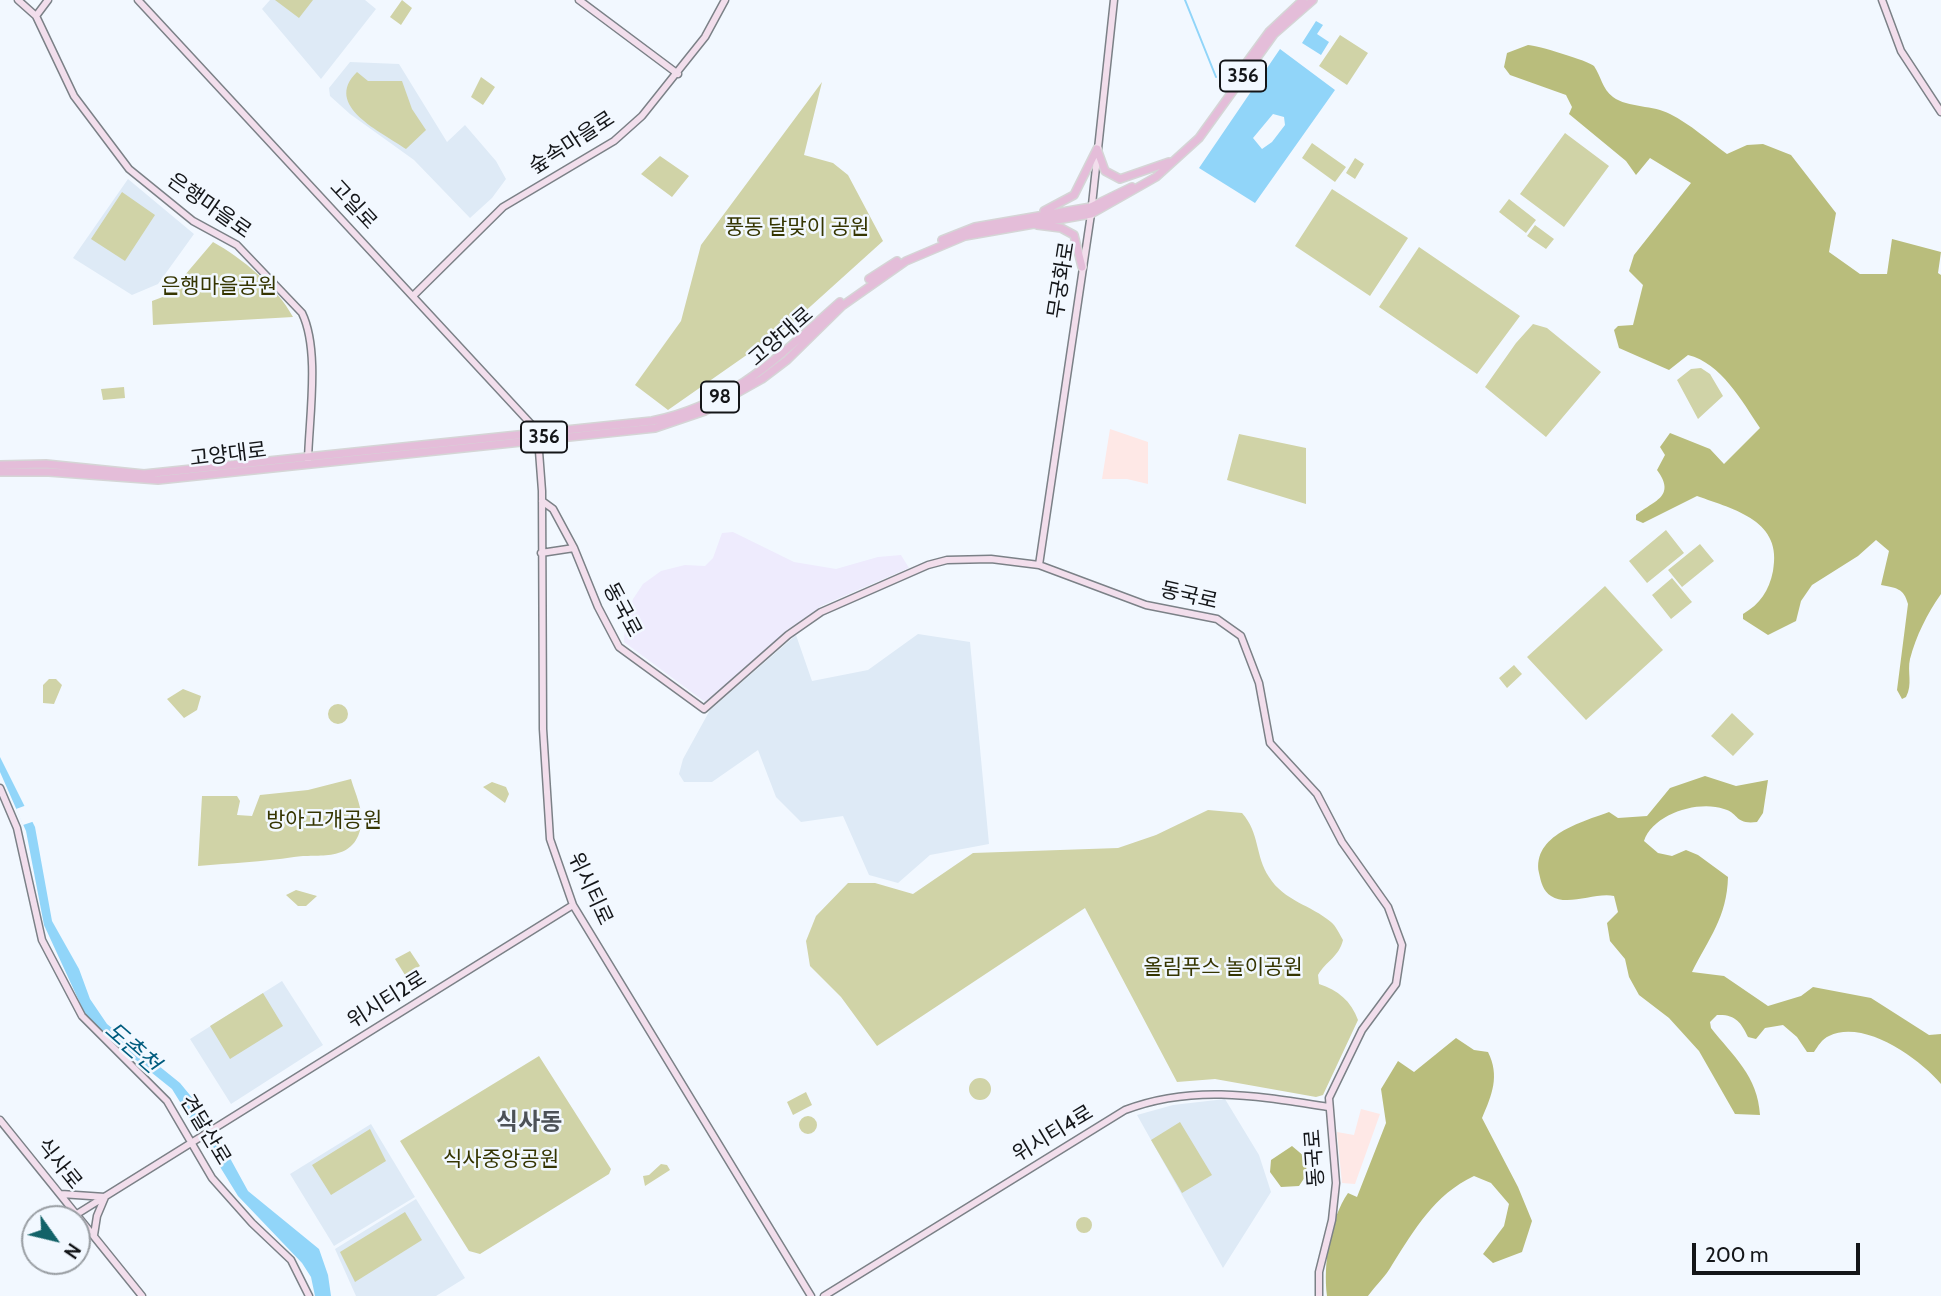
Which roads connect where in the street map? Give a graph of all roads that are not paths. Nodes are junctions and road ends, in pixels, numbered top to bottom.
1 (18, 0) edge
2 (48, 0) edge
3 (138, 0) edge
4 (579, 0) edge
5 (725, 0) edge
6 (1114, 0) edge
7 (1303, 0) edge
8 (1313, 0) edge
9 (1882, 0) edge
10 (36, 16) junction
11 (678, 74) junction
12 (1941, 113) edge
13 (1097, 149) junction
14 (1169, 162) junction
15 (1091, 210) junction
16 (1029, 221) junction
17 (1082, 267) junction
18 (414, 295) junction
19 (537, 435) junction
20 (308, 460) junction
21 (0, 466) edge
22 (0, 472) edge
23 (542, 500) junction
24 (574, 548) junction
25 (541, 553) junction
26 (1040, 565) junction
27 (0, 788) edge
28 (573, 905) junction
29 (1328, 1107) junction
30 (0, 1120) edge
31 (193, 1143) junction
32 (61, 1194) junction
33 (105, 1197) junction
34 (70, 1205) edge
35 (91, 1206) edge
36 (91, 1231) edge
37 (94, 1235) junction
38 (142, 1296) edge
39 (309, 1296) edge
40 (811, 1296) edge
41 (824, 1296) edge
42 (1319, 1296) edge

1 - 10 street, 은행마을로
2 - 10 street
3 - 18 street, 고일로
4 - 11 street
5 - 11 street, 숲속마을로
6 - 13 street, 무궁화로
7 - 14 main road, 고양대로 / 98
8 - 15 main road, 고양대로 / 356
9 - 12 street
10 - 20 street, 은행마을로
11 - 18 street, 숲속마을로
13 - 14 main road
13 - 15 street, 무궁화로
13 - 16 main road
14 - 15 main road, 고양대로 / 98
15 - 16 main road, 고양대로 / 98
15 - 17 street, 무궁화로
16 - 17 main road
16 - 19 main road, 고양대로 / 98
17 - 26 street, 무궁화로
18 - 19 street, 고일로
19 - 20 main road, 고양대로 / 356
19 - 23 street, 위시티로
20 - 21 main road, 고양대로
20 - 22 main road, 고양대로 / 356
23 - 24 street, 동국로
23 - 25 street, 위시티로
24 - 25 street
24 - 26 street, 동국로
25 - 28 street, 위시티로
26 - 29 street, 동국로
27 - 31 street, 견달산로
28 - 31 street, 위시티2로
28 - 40 street, 위시티로
29 - 41 street, 위시티4로
29 - 42 street, 동국로
30 - 32 street, 식사로
31 - 33 street
31 - 39 street, 견달산로
32 - 33 street
32 - 34 street, 식사로
33 - 35 street
33 - 37 street
36 - 37 street, 식사로
37 - 38 street, 식사로

